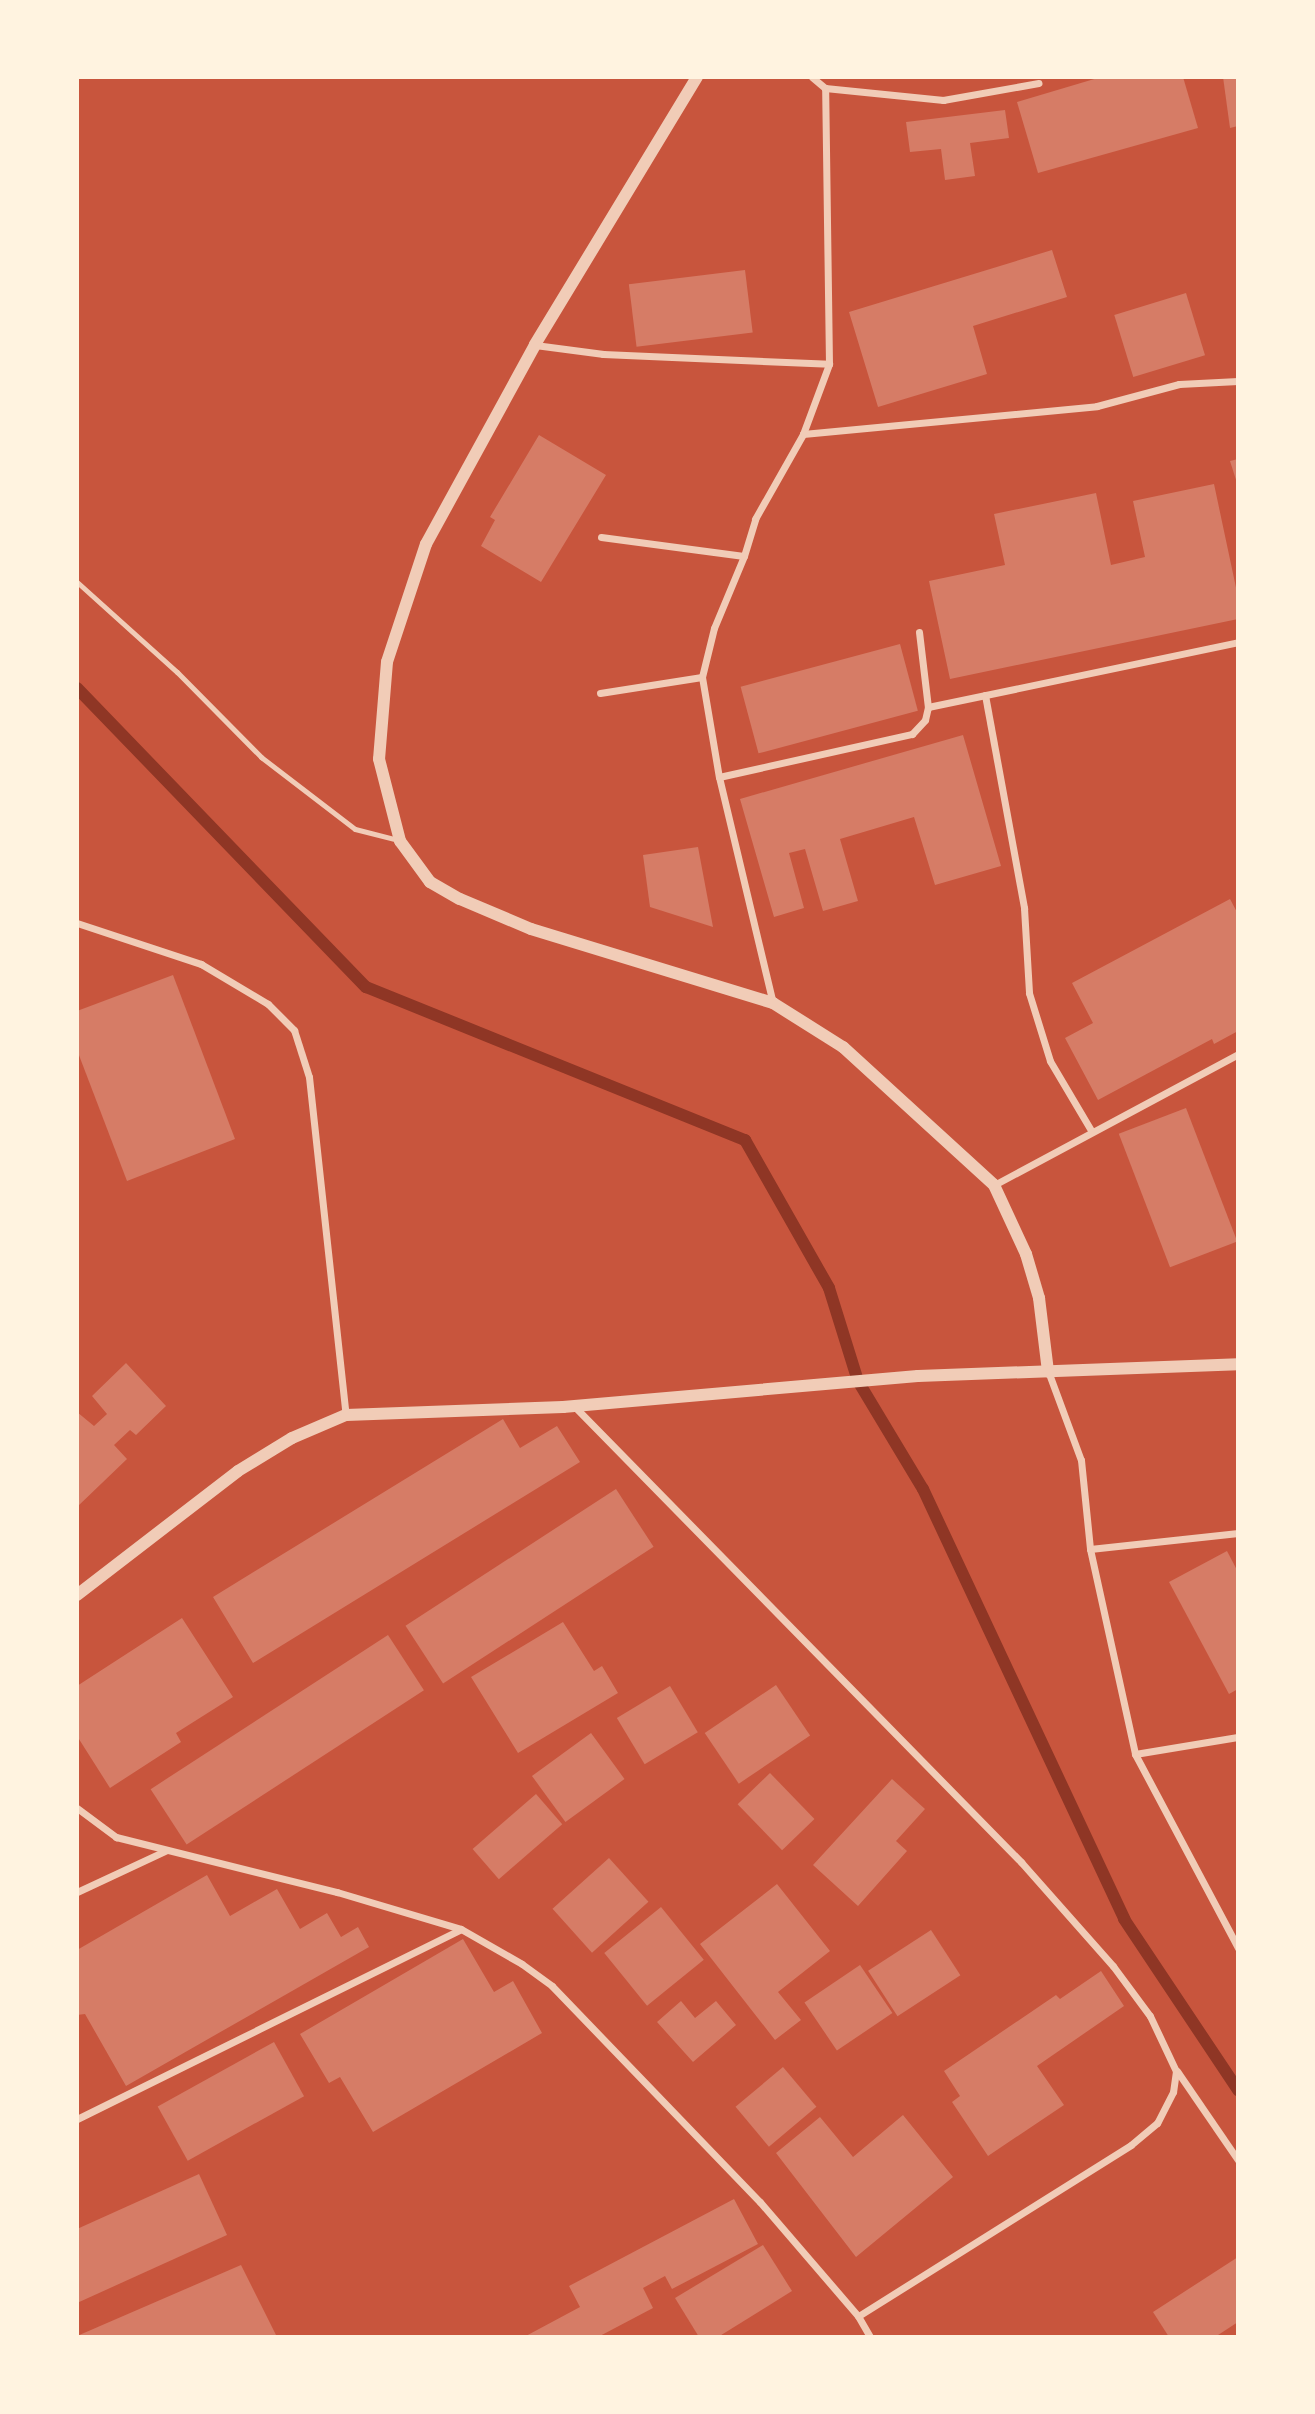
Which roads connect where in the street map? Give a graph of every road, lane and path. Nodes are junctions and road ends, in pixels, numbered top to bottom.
1 (697, 77) edge
2 (811, 77) edge
3 (1038, 83) dead end
4 (825, 88) junction
5 (535, 345) junction
6 (829, 364) junction
7 (1238, 381) edge
8 (803, 434) junction
9 (601, 537) dead end
10 (744, 556) junction
11 (77, 582) edge
12 (919, 632) dead end
13 (1238, 642) edge
14 (702, 677) junction
15 (600, 693) dead end
16 (985, 695) junction
17 (928, 707) junction
18 (719, 777) junction
19 (400, 841) junction
20 (77, 923) edge
21 (773, 1003) junction
22 (1238, 1054) edge
23 (1093, 1132) junction
24 (994, 1185) junction
25 (1238, 1364) edge
26 (1048, 1371) junction
27 (573, 1406) junction
28 (346, 1415) junction
29 (1238, 1533) edge
30 (1090, 1549) junction
31 (77, 1595) edge
32 (1238, 1737) edge
33 (1135, 1754) junction
34 (77, 1808) edge
35 (167, 1850) junction
36 (77, 1892) edge
37 (461, 1929) junction
38 (1238, 1948) edge
39 (1176, 2071) junction
40 (77, 2119) edge
41 (1238, 2160) edge
42 (858, 2316) junction
43 (870, 2337) edge

1 - 5 street
2 - 4 street
3 - 4 street
4 - 6 street
5 - 6 street
5 - 19 street
6 - 8 street
7 - 8 street
8 - 10 street
9 - 10 street
10 - 14 street
11 - 19 lane
12 - 17 street
13 - 16 street
14 - 15 street
14 - 18 street
16 - 17 street
16 - 23 street
17 - 18 street
18 - 21 street
19 - 21 street
20 - 28 street
21 - 24 street
22 - 23 street
23 - 24 street
24 - 26 street
25 - 26 street
26 - 27 street
26 - 30 street
27 - 28 street
27 - 39 street
28 - 31 street
29 - 30 street
30 - 33 street
32 - 33 street
33 - 38 street
34 - 35 street
35 - 36 street
35 - 37 street
37 - 40 street
37 - 42 street
39 - 41 street
39 - 42 street
42 - 43 street

